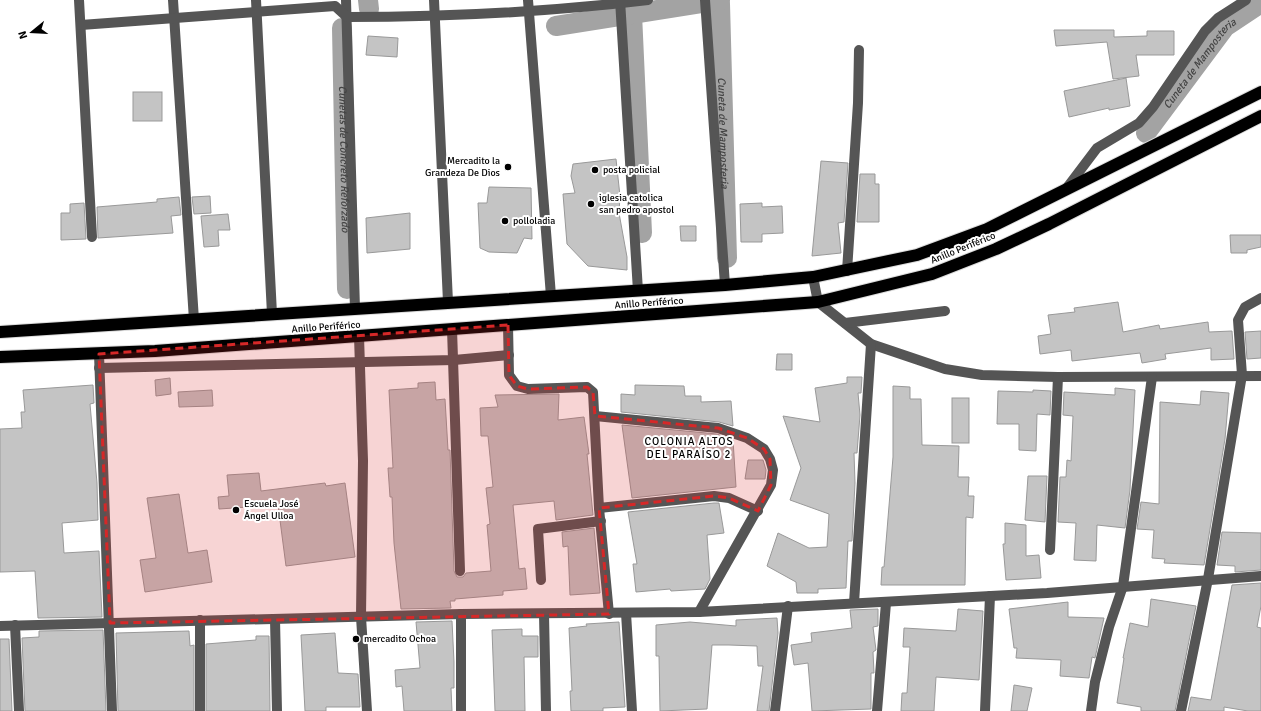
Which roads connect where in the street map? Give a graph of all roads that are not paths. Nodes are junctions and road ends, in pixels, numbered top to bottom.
1 (79, 0) edge
2 (173, 0) edge
3 (256, 0) edge
4 (346, 0) edge
5 (434, 0) edge
6 (528, 0) edge
7 (648, 0) edge
8 (705, 0) edge
9 (1246, 0) edge
10 (620, 4) edge
11 (256, 12) junction
12 (528, 13) junction
13 (347, 17) junction
14 (435, 17) junction
15 (174, 18) junction
16 (81, 24) junction
17 (859, 50) dead end
18 (1261, 92) edge
19 (1261, 116) edge
20 (1066, 189) junction
21 (92, 237) dead end
22 (847, 271) junction
23 (813, 277) junction
24 (726, 285) junction
25 (638, 291) junction
26 (551, 296) junction
27 (1261, 298) edge
28 (448, 302) junction
29 (818, 302) junction
30 (355, 309) junction
31 (944, 311) dead end
32 (272, 314) junction
33 (194, 320) junction
34 (845, 323) junction
35 (508, 325) junction
36 (452, 329) junction
37 (0, 332) edge
38 (359, 336) junction
39 (871, 344) junction
40 (99, 354) junction
41 (509, 354) junction
42 (0, 357) edge
43 (454, 360) junction
44 (360, 362) junction
45 (99, 368) junction
46 (1242, 376) junction
47 (1261, 376) edge
48 (1058, 377) junction
49 (1152, 377) junction
50 (595, 416) junction
51 (599, 508) junction
52 (758, 511) junction
53 (600, 521) junction
54 (1050, 550) dead end
55 (460, 571) dead end
56 (1261, 576) edge
57 (1208, 579) junction
58 (541, 580) dead end
59 (1123, 586) junction
60 (990, 596) junction
61 (854, 603) junction
62 (886, 603) junction
63 (788, 606) junction
64 (700, 612) junction
65 (626, 613) junction
66 (461, 614) junction
67 (544, 614) junction
68 (608, 614) junction
69 (361, 617) junction
70 (275, 619) junction
71 (200, 620) junction
72 (110, 623) junction
73 (15, 624) junction
74 (0, 626) edge
75 (20, 711) edge
76 (112, 711) edge
77 (200, 711) edge
78 (277, 711) edge
79 (368, 711) edge
80 (461, 711) edge
81 (546, 711) edge
82 (632, 711) edge
83 (775, 711) edge
84 (877, 711) edge
85 (985, 711) edge
86 (1091, 711) edge
87 (1181, 711) edge

1 - 16 street
2 - 15 street
3 - 11 street
4 - 13 street
5 - 14 street
6 - 12 street
7 - 10 street
8 - 24 street
9 - 20 street
10 - 12 street
10 - 25 street
11 - 13 street
11 - 15 street
11 - 32 street
12 - 14 street
12 - 26 street
13 - 14 street
13 - 30 street
14 - 28 street
15 - 16 street
15 - 33 street
16 - 21 street
17 - 22 street
18 - 20 highway, Anillo Periférico
19 - 29 highway, Anillo Periférico
20 - 22 highway, Anillo Periférico
22 - 23 highway, Anillo Periférico
23 - 24 highway, Anillo Periférico
23 - 29 street
24 - 25 highway, Anillo Periférico
25 - 26 highway, Anillo Periférico
26 - 28 highway, Anillo Periférico
27 - 46 street
28 - 30 highway, Anillo Periférico
29 - 34 street
29 - 35 highway, Anillo Periférico
30 - 32 highway, Anillo Periférico
31 - 34 street
32 - 33 highway, Anillo Periférico
33 - 37 highway, Anillo Periférico
34 - 39 street
35 - 36 highway, Anillo Periférico
35 - 41 street
36 - 38 highway, Anillo Periférico
36 - 43 street
38 - 40 highway, Anillo Periférico
38 - 44 street
39 - 48 street
39 - 61 street
40 - 42 highway, Anillo Periférico
40 - 45 street
41 - 43 street
41 - 50 street
43 - 44 street
43 - 55 street
44 - 45 street
44 - 69 street
45 - 72 street
46 - 47 street
46 - 49 street
46 - 57 street
48 - 49 street
48 - 54 street
49 - 59 street
50 - 51 street
50 - 52 street
51 - 52 street
51 - 53 street
52 - 64 street
53 - 58 street
53 - 68 street
56 - 57 street
57 - 59 street
57 - 87 street
59 - 60 street
59 - 86 street
60 - 62 street
60 - 85 street
61 - 62 street
61 - 63 street
62 - 84 street
63 - 64 street
63 - 83 street
64 - 65 street
65 - 68 street
65 - 82 street
66 - 67 street
66 - 69 street
66 - 80 street
67 - 68 street
67 - 81 street
69 - 70 street
69 - 79 street
70 - 71 street
70 - 78 street
71 - 72 street
71 - 77 street
72 - 73 street
72 - 76 street
73 - 74 street
73 - 75 street

